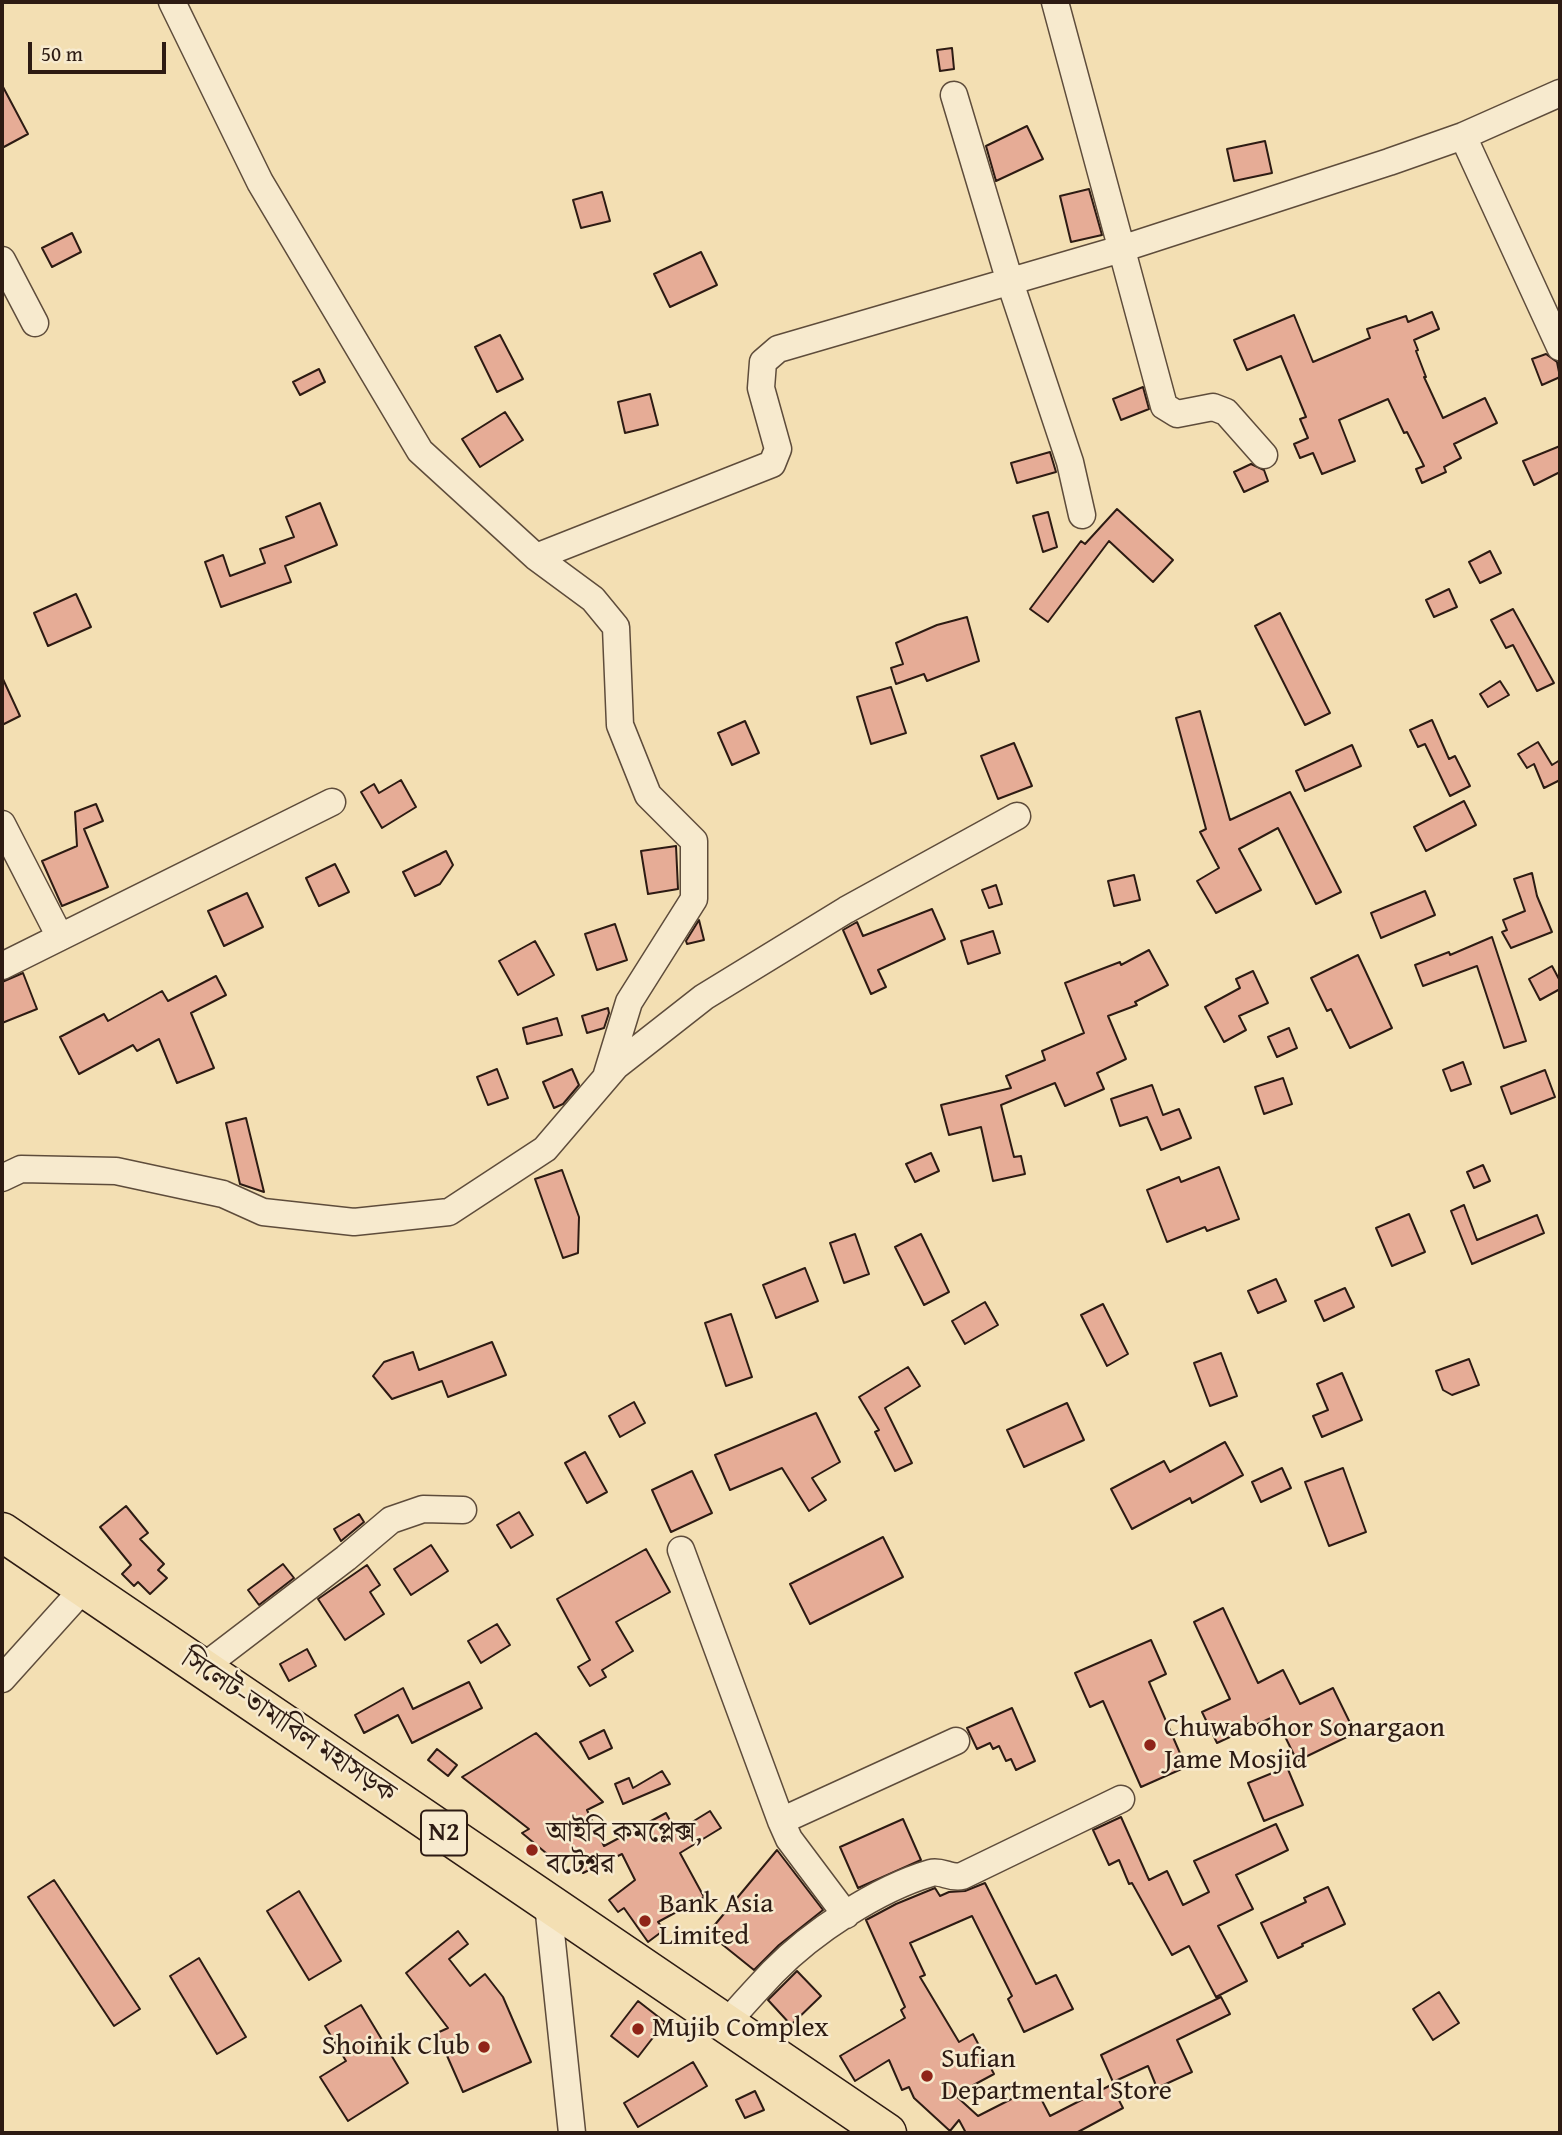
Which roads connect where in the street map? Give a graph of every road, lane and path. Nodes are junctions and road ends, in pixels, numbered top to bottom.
1 (172, 2) edge
2 (1055, 2) edge
3 (1560, 93) edge
4 (954, 95) dead end
5 (1463, 136) junction
6 (1121, 248) junction
7 (2, 260) edge
8 (1010, 282) junction
9 (35, 323) dead end
10 (1560, 347) edge
11 (1264, 455) dead end
12 (1082, 515) dead end
13 (536, 556) junction
14 (331, 802) dead end
15 (1017, 816) dead end
16 (2, 824) edge
17 (60, 937) junction
18 (2, 967) edge
19 (606, 1077) junction
20 (2, 1178) edge
21 (463, 1510) dead end
22 (2, 1532) edge
23 (681, 1550) dead end
24 (84, 1588) junction
25 (202, 1668) junction
26 (2, 1679) edge
27 (956, 1741) dead end
28 (1121, 1799) dead end
29 (781, 1821) junction
30 (548, 1904) junction
31 (846, 1915) junction
32 (726, 2024) junction
33 (572, 2133) edge
34 (887, 2133) edge

1 - 13 street
2 - 6 street
3 - 5 street
4 - 8 street
5 - 6 street
5 - 10 street
6 - 8 street
6 - 11 street
7 - 9 street
8 - 12 street
8 - 13 street
13 - 19 street
14 - 17 street
15 - 19 street
16 - 17 street
17 - 18 street
19 - 20 street
21 - 25 street
22 - 24 highway, সিলেট-তামাবিল মহাসড়ক / N2
23 - 29 street
24 - 25 highway, সিলেট-তামাবিল মহাসড়ক / N2
24 - 26 street
25 - 30 highway, সিলেট-তামাবিল মহাসড়ক / N2
27 - 29 street
28 - 31 street
29 - 31 street
30 - 32 highway, সিলেট-তামাবিল মহাসড়ক / N2
30 - 33 street
31 - 32 street
32 - 34 highway, সিলেট-তামাবিল মহাসড়ক / N2

